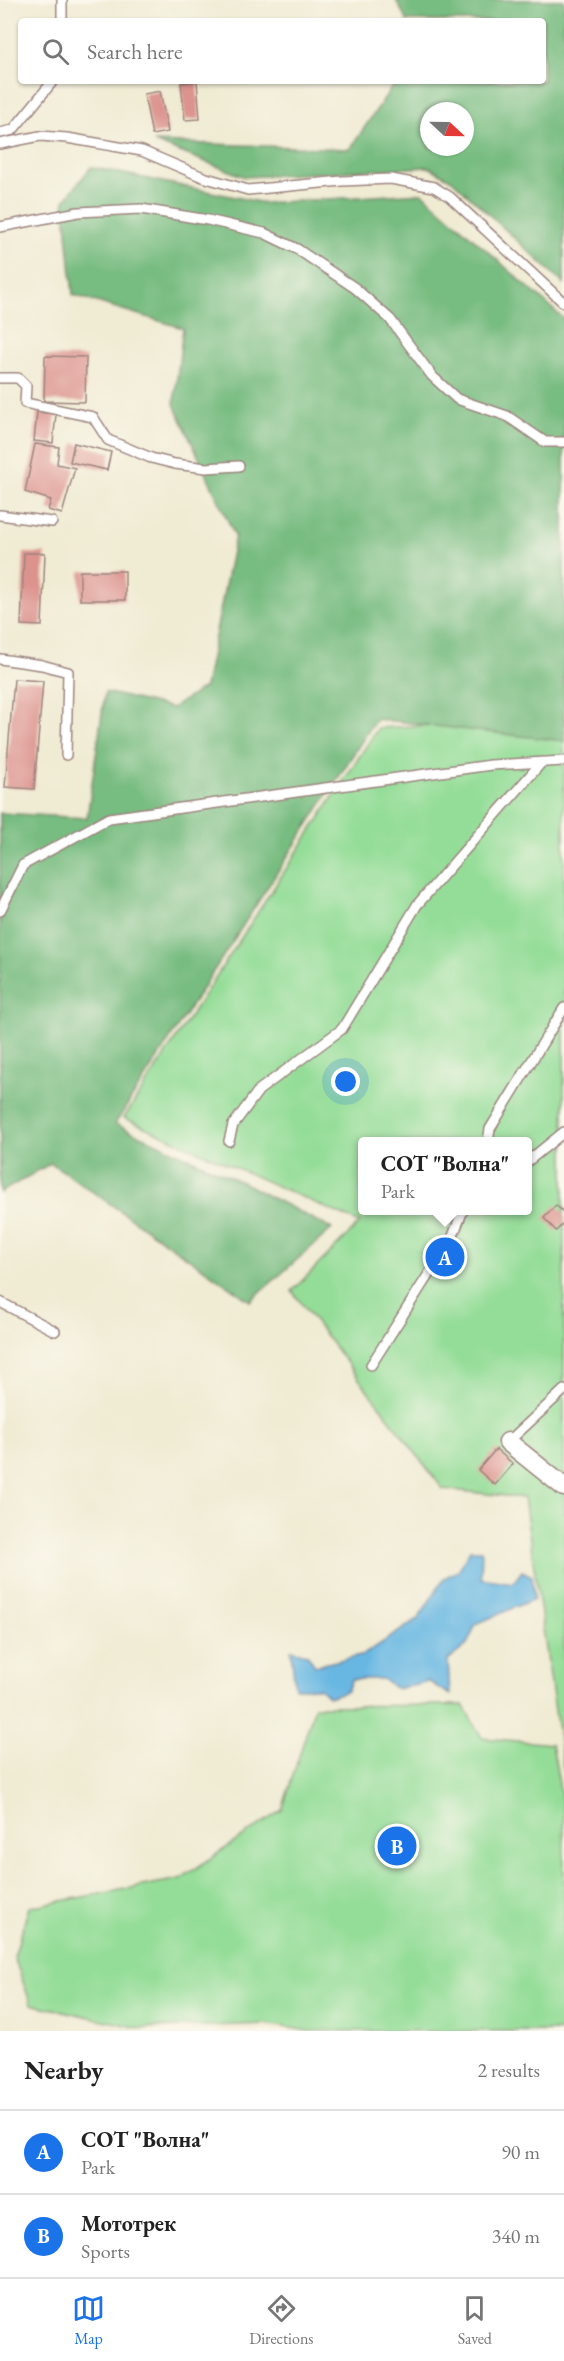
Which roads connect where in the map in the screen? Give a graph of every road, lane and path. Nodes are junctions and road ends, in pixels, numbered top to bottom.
1 (62, 0) edge
2 (62, 18) edge
3 (51, 84) edge
4 (0, 133) edge
5 (0, 144) edge
6 (0, 227) edge
7 (564, 303) edge
8 (0, 378) edge
9 (564, 442) edge
10 (238, 466) dead end
11 (0, 515) edge
12 (52, 522) dead end
13 (0, 658) edge
14 (66, 755) dead end
15 (564, 761) edge
16 (541, 763) junction
17 (0, 911) edge
18 (564, 1008) edge
19 (564, 1132) edge
20 (489, 1137) edge
21 (229, 1141) dead end
22 (532, 1158) edge
23 (461, 1215) edge
24 (0, 1302) edge
25 (55, 1332) dead end
26 (371, 1365) dead end
27 (564, 1390) edge
28 (508, 1442) joint
29 (564, 1487) edge

1 - 2 lane
3 - 4 lane
5 - 7 lane
6 - 9 lane
8 - 10 lane
11 - 12 lane
13 - 14 lane
15 - 16 lane
16 - 17 lane
16 - 21 lane
18 - 20 lane
19 - 22 lane
23 - 26 lane
24 - 25 lane
27 - 28 lane
28 - 29 street

